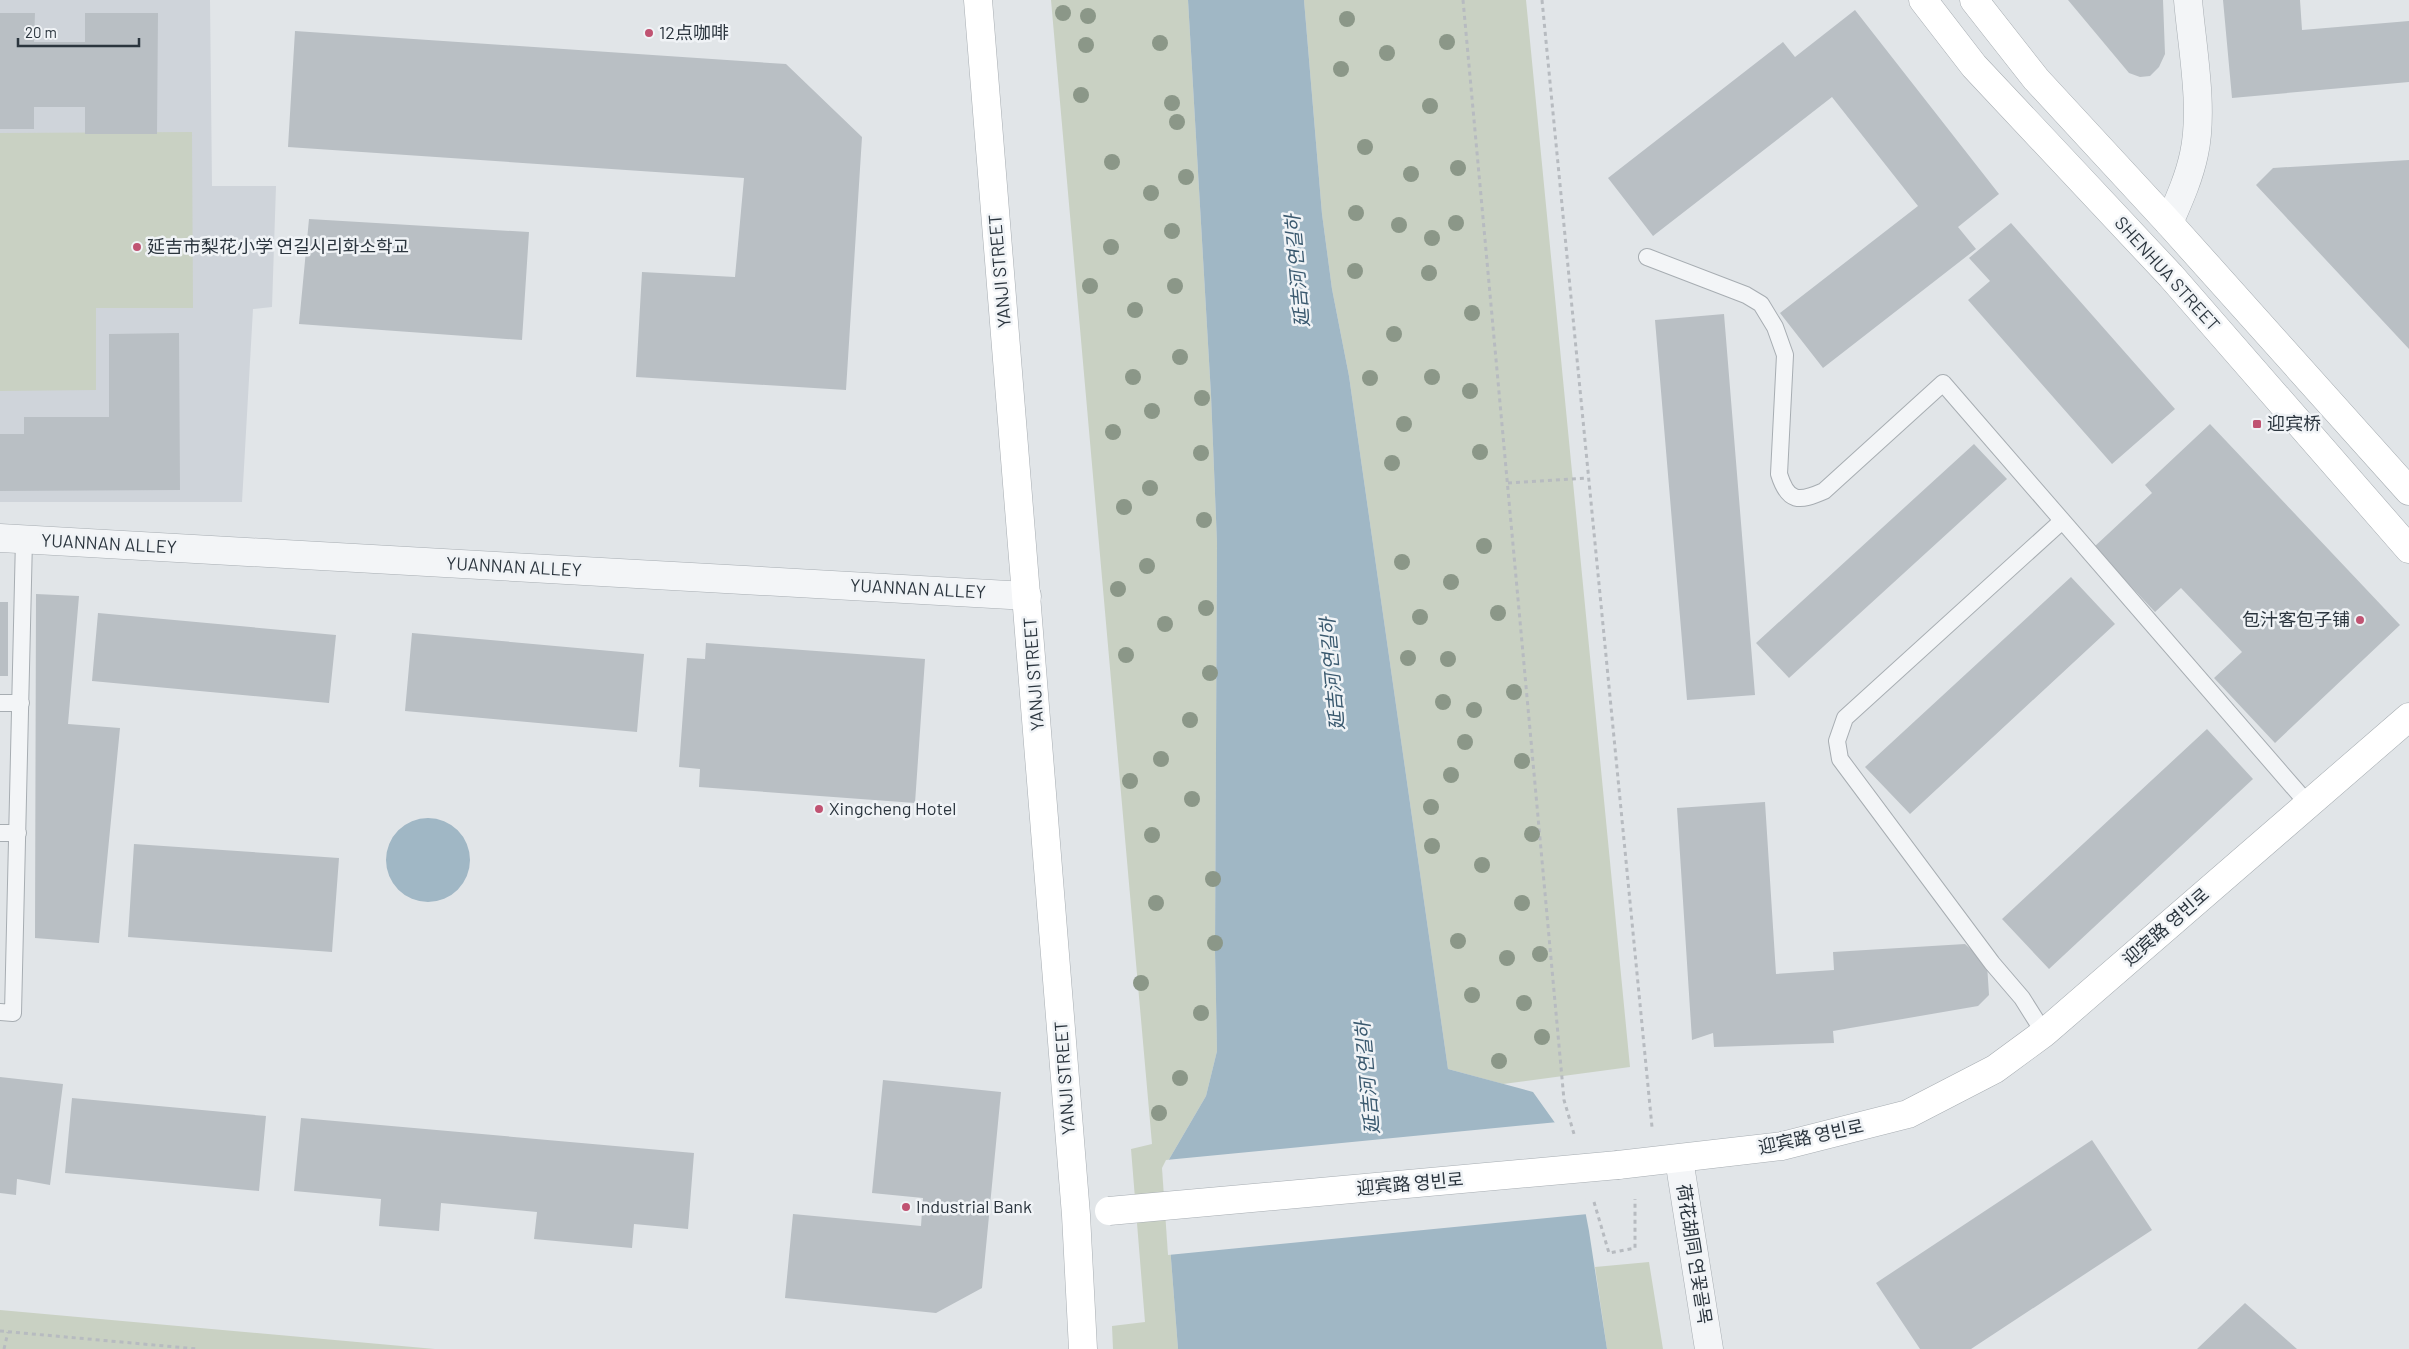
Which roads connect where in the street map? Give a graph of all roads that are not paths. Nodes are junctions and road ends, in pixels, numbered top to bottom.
1 (978, 0) edge
2 (1923, 0) edge
3 (1974, 0) edge
4 (2188, 0) edge
5 (2169, 222) junction
6 (1647, 257) dead end
7 (2409, 491) edge
8 (2062, 521) junction
9 (12, 539) edge
10 (2409, 549) edge
11 (1027, 596) junction
12 (0, 703) edge
13 (20, 703) junction
14 (2409, 717) edge
15 (2308, 804) junction
16 (0, 833) edge
17 (18, 833) junction
18 (0, 1012) edge
19 (2044, 1033) junction
20 (1667, 1161) junction
21 (1076, 1215) junction
22 (1083, 1349) edge
23 (1709, 1349) edge

1 - 11 street, YANJI STREET
2 - 10 street, SHENHUA STREET
3 - 5 street, SHENHUA STREET
4 - 5 street
5 - 7 street, SHENHUA STREET
6 - 8 lane
8 - 15 lane
8 - 19 lane
9 - 11 street, YUANNAN ALLEY
9 - 13 lane
11 - 21 street, YANJI STREET
12 - 13 lane
13 - 17 lane
14 - 15 street, 迎宾路 영빈로
15 - 19 street, 迎宾路 영빈로
16 - 17 lane
17 - 18 lane
19 - 20 street, 迎宾路 영빈로
20 - 21 street, 迎宾路 영빈로, bridge
20 - 23 street, 荷花胡同 연꽃골목
21 - 22 street, YANJI STREET

